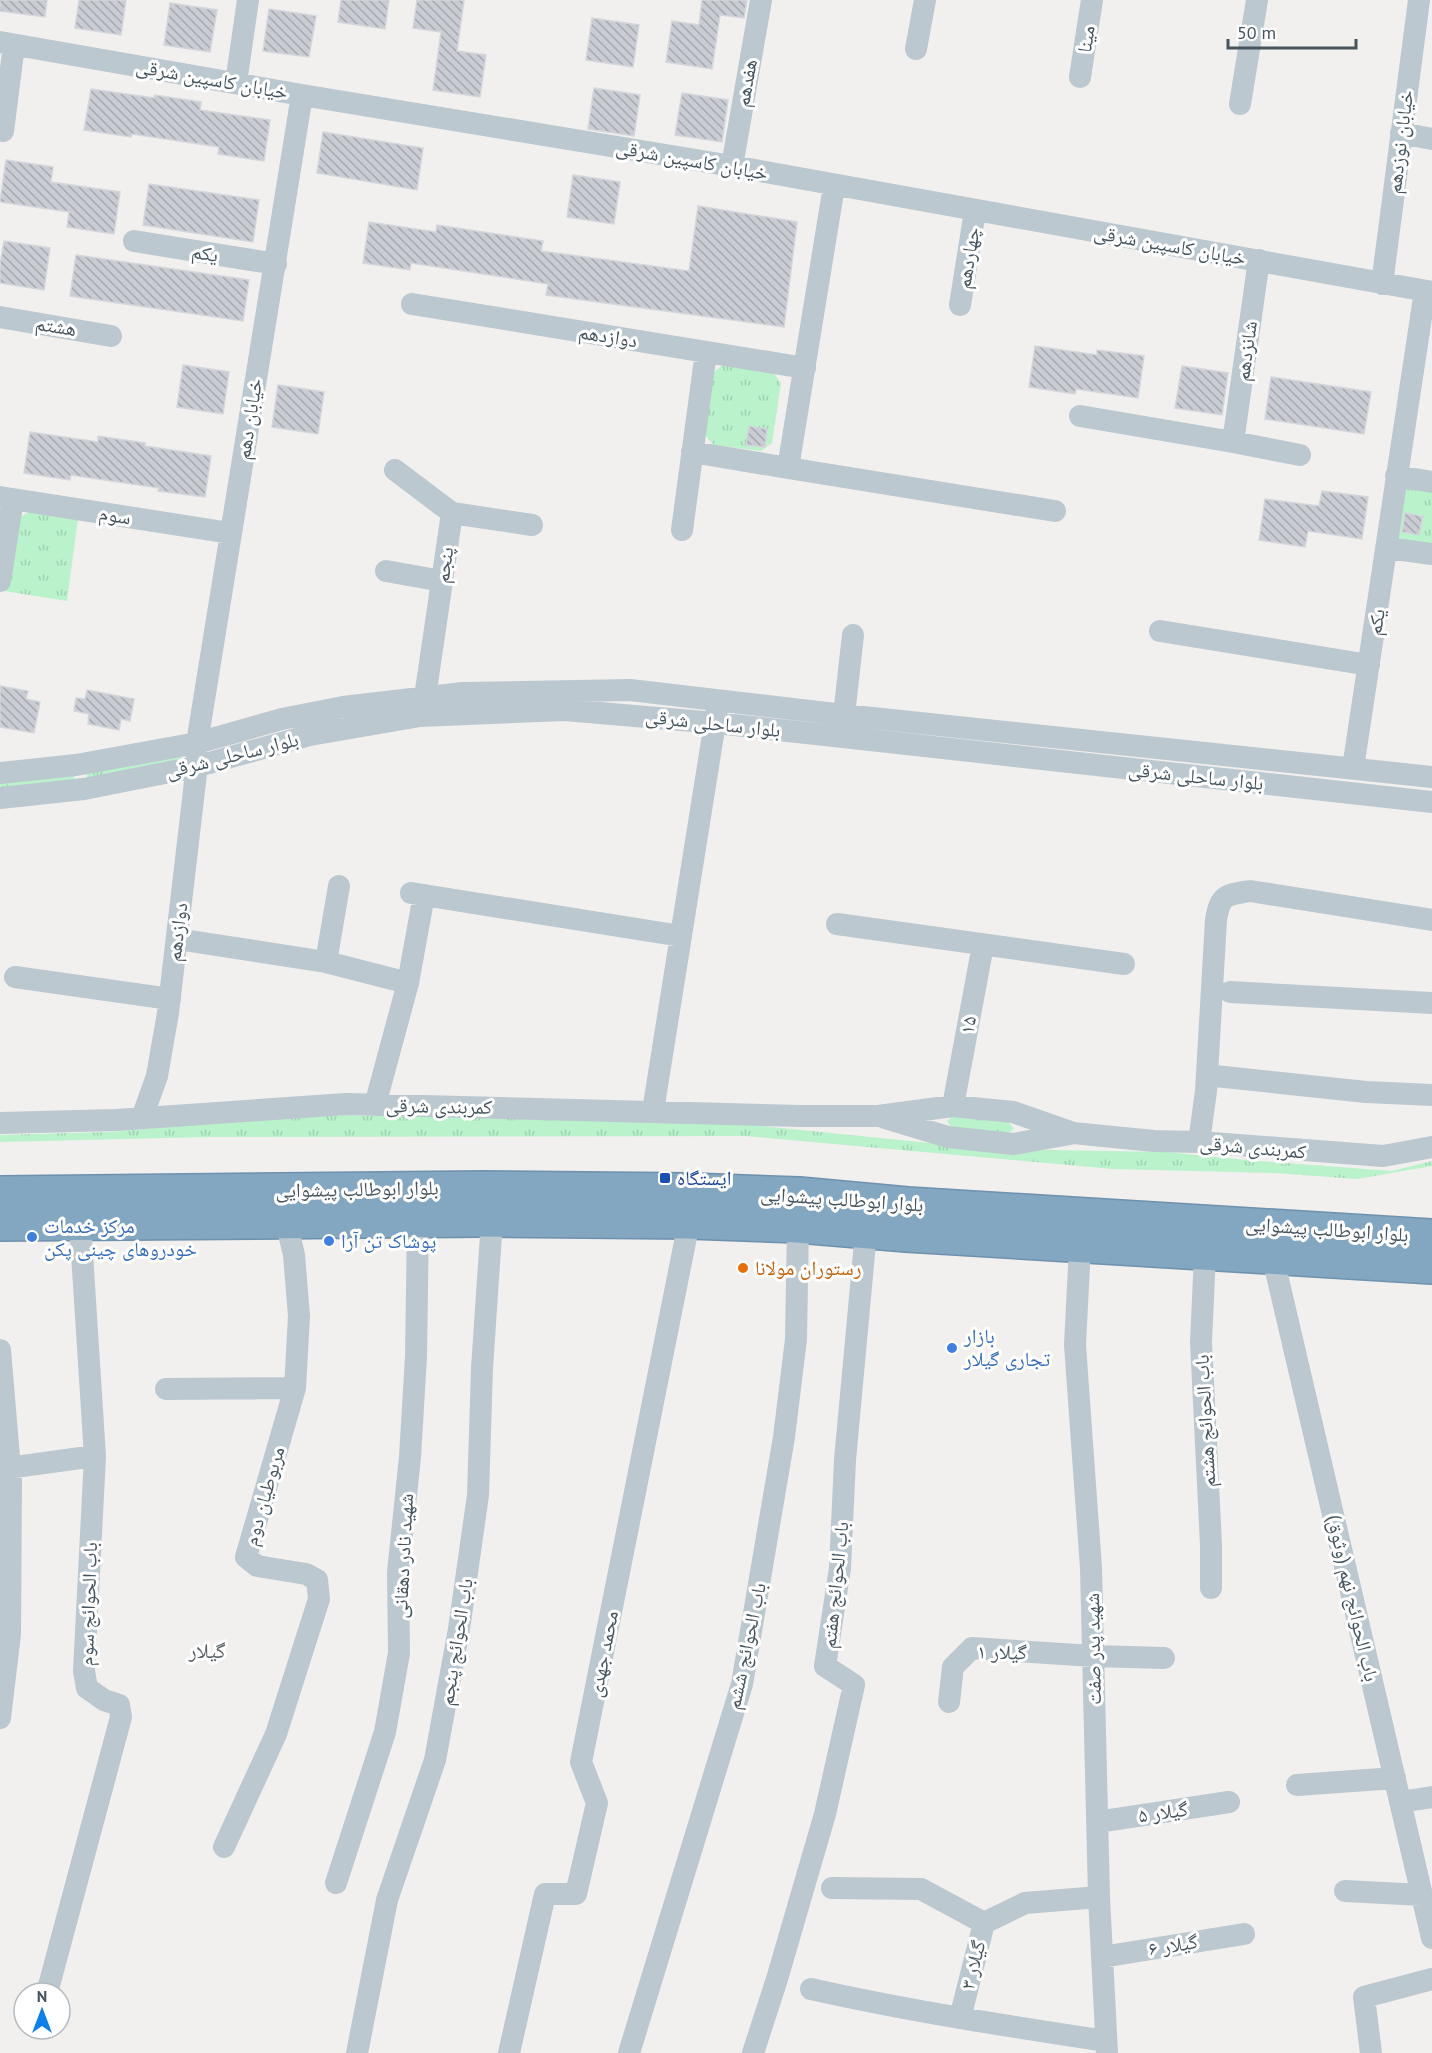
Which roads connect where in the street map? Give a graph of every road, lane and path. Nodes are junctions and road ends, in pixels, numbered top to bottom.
1 (248, 0) edge
2 (761, 0) edge
3 (925, 0) edge
4 (1092, 0) edge
5 (1257, 0) edge
6 (1419, 0) edge
7 (7, 44) edge
8 (916, 49) dead end
9 (1080, 77) dead end
10 (236, 83) junction
11 (303, 95) junction
12 (1240, 104) dead end
13 (3, 131) dead end
14 (1401, 133) junction
15 (1432, 138) edge
16 (732, 166) junction
17 (834, 186) junction
18 (975, 211) junction
19 (134, 241) dead end
20 (1259, 260) junction
21 (276, 264) junction
22 (1382, 284) junction
23 (1429, 291) edge
24 (412, 304) dead end
25 (960, 305) dead end
26 (0, 317) edge
27 (111, 336) dead end
28 (706, 352) junction
29 (805, 368) junction
30 (1080, 416) dead end
31 (1233, 442) junction
32 (692, 452) junction
33 (1300, 455) dead end
34 (789, 468) junction
35 (395, 470) dead end
36 (1396, 476) junction
37 (1432, 482) edge
38 (6, 498) edge
39 (1055, 511) dead end
40 (452, 513) junction
41 (532, 525) dead end
42 (682, 530) dead end
43 (230, 533) junction
44 (1388, 548) junction
45 (1432, 554) edge
46 (386, 571) dead end
47 (442, 580) junction
48 (0, 581) edge
49 (1160, 631) dead end
50 (853, 635) dead end
51 (1369, 664) junction
52 (425, 697) junction
53 (718, 699) junction
54 (844, 715) junction
55 (716, 723) junction
56 (197, 754) junction
57 (1353, 768) junction
58 (0, 773) edge
59 (1432, 777) edge
60 (0, 798) edge
61 (1432, 802) edge
62 (339, 886) dead end
63 (1432, 920) edge
64 (837, 924) dead end
65 (681, 936) junction
66 (177, 939) junction
67 (983, 945) junction
68 (326, 962) junction
69 (1124, 964) dead end
70 (15, 977) dead end
71 (408, 983) junction
72 (1230, 993) dead end
73 (170, 999) junction
74 (1432, 1003) edge
75 (1215, 1076) dead end
76 (1432, 1095) edge
77 (375, 1105) junction
78 (953, 1106) junction
79 (653, 1111) junction
80 (878, 1116) junction
81 (142, 1118) junction
82 (0, 1123) edge
83 (1073, 1133) junction
84 (1199, 1142) junction
85 (1432, 1147) edge
86 (0, 1193) edge
87 (492, 1220) junction
88 (285, 1221) junction
89 (418, 1221) junction
90 (689, 1222) junction
91 (80, 1223) junction
92 (0, 1224) edge
93 (798, 1226) junction
94 (866, 1232) junction
95 (1432, 1236) edge
96 (1080, 1246) junction
97 (1205, 1254) junction
98 (1273, 1258) junction
99 (1432, 1267) edge
100 (0, 1350) edge
101 (295, 1388) junction
102 (166, 1389) dead end
103 (95, 1456) junction
104 (5, 1469) edge
105 (1211, 1588) dead end
106 (1093, 1656) junction
107 (1164, 1658) dead end
108 (949, 1702) dead end
109 (0, 1718) edge
110 (1395, 1778) junction
111 (1297, 1785) dead end
112 (1432, 1797) edge
113 (1400, 1802) junction
114 (1229, 1803) dead end
115 (1097, 1822) junction
116 (224, 1847) dead end
117 (336, 1883) dead end
118 (832, 1888) dead end
119 (1345, 1891) dead end
120 (1422, 1895) junction
121 (1100, 1897) junction
122 (984, 1923) junction
123 (1244, 1934) dead end
124 (1432, 1938) edge
125 (1102, 1957) junction
126 (1432, 1979) edge
127 (49, 1981) edge
128 (811, 1989) dead end
129 (960, 2018) junction
130 (1107, 2047) edge
131 (357, 2053) edge
132 (509, 2053) edge
133 (629, 2053) edge
134 (753, 2053) edge
135 (1371, 2053) edge

1 - 10 street
2 - 16 street, هفدهم
3 - 8 street
4 - 9 street, مینا
5 - 12 street
6 - 14 street, خیابان نوزدهم
7 - 10 street, خیابان کاسپین شرقی
7 - 13 street
10 - 11 street, خیابان کاسپین شرقی
11 - 16 street, خیابان کاسپین شرقی
11 - 21 street, خیابان دهم
14 - 15 street
14 - 22 street, خیابان نوزدهم
16 - 17 street, خیابان کاسپین شرقی
17 - 18 street, خیابان کاسپین شرقی
17 - 29 street
18 - 20 street, خیابان کاسپین شرقی
18 - 25 street, چهاردهم
19 - 21 street, یکم
20 - 22 street, خیابان کاسپین شرقی
20 - 31 street, شانزدهم
21 - 43 street, خیابان دهم
22 - 23 street
23 - 36 street, یکم
24 - 28 street, دوازدهم
26 - 27 street, هشتم
28 - 29 street, دوازدهم
28 - 32 street
29 - 34 street
30 - 31 street
31 - 33 street
32 - 34 street
32 - 42 street
34 - 39 street
35 - 40 street
36 - 37 street
36 - 44 street, یکم
38 - 43 street, سوم
38 - 48 street
40 - 41 street
40 - 47 street, پنجم
43 - 56 street, خیابان دهم
44 - 45 street
44 - 51 street, یکم
46 - 47 street
47 - 52 street, پنجم
49 - 51 street
50 - 54 street
51 - 57 street, یکم
52 - 53 street, بلوار ساحلی شرقی
52 - 56 street, بلوار ساحلی شرقی
53 - 54 street, بلوار ساحلی شرقی
53 - 55 street
54 - 57 street, بلوار ساحلی شرقی
55 - 56 street, بلوار ساحلی شرقی
55 - 61 street, بلوار ساحلی شرقی
55 - 65 street
56 - 58 street, بلوار ساحلی شرقی
56 - 60 street, بلوار ساحلی شرقی
56 - 66 street, دوازدهم
57 - 59 street, بلوار ساحلی شرقی
62 - 68 street
63 - 84 street
64 - 67 street
65 - 71 street
65 - 79 street
66 - 68 street
66 - 73 street, دوازدهم
67 - 69 street
67 - 78 street, ۱۵
68 - 71 street
70 - 73 street
71 - 77 street
72 - 74 street
73 - 81 street, دوازدهم
75 - 76 street
77 - 79 street, کمربندی شرقی
77 - 81 street, کمربندی شرقی
78 - 80 street, کمربندی شرقی
78 - 83 street, کمربندی شرقی
79 - 80 street, کمربندی شرقی
80 - 83 street, کمربندی شرقی
81 - 82 street, کمربندی شرقی
83 - 84 street, کمربندی شرقی
84 - 85 street, کمربندی شرقی
86 - 95 highway, بلوار ابوطالب پیشوایی
87 - 89 highway, بلوار ابوطالب پیشوایی
87 - 90 highway, بلوار ابوطالب پیشوایی
87 - 131 street, باب الحوائج پنجم
88 - 89 highway, بلوار ابوطالب پیشوایی
88 - 91 highway, بلوار ابوطالب پیشوایی
88 - 101 street, مربوطیان دوم
89 - 117 street, شهید نادر دهقانی
90 - 93 highway, بلوار ابوطالب پیشوایی
90 - 132 street, محمد جهدی
91 - 92 highway, بلوار ابوطالب پیشوایی
91 - 103 street, باب الحوائج سوم
93 - 94 highway, بلوار ابوطالب پیشوایی
93 - 133 street, باب الحوائج ششم
94 - 96 highway, بلوار ابوطالب پیشوایی
94 - 134 street, باب الحوائج هفتم
96 - 97 highway, بلوار ابوطالب پیشوایی
96 - 106 street, شهید پدر صفت
97 - 98 highway, بلوار ابوطالب پیشوایی
97 - 105 street, باب الحوائج هشتم
98 - 99 highway, بلوار ابوطالب پیشوایی
98 - 110 street, باب الحوائج نهم (وثوق)
100 - 104 street
101 - 102 street
101 - 116 street, مربوطیان دوم
103 - 104 street
103 - 127 street, باب الحوائج سوم
104 - 109 street
106 - 107 street, گیلار ۱
106 - 108 street, گیلار ۱
106 - 115 street, شهید پدر صفت
110 - 111 street
110 - 113 street, باب الحوائج نهم (وثوق)
112 - 113 street
113 - 120 street, باب الحوائج نهم (وثوق)
114 - 115 street, گیلار ۵
115 - 121 street, شهید پدر صفت
118 - 122 street
119 - 120 street
120 - 124 street, باب الحوائج نهم (وثوق)
121 - 122 street, گیلار ۳
121 - 125 street, شهید پدر صفت
122 - 129 street, گیلار ۳
123 - 125 street, گیلار ۶
125 - 130 street, شهید پدر صفت
126 - 135 street
128 - 129 street
129 - 130 street

